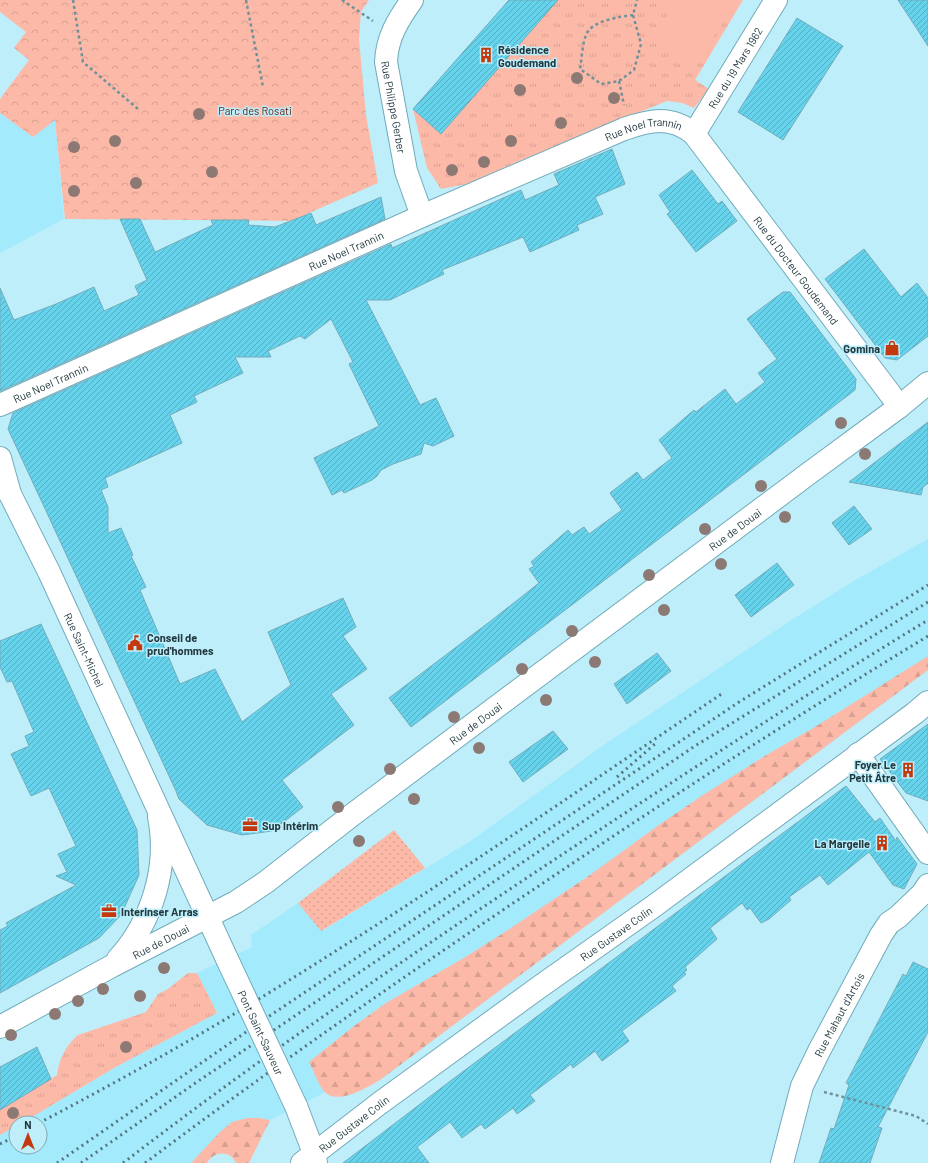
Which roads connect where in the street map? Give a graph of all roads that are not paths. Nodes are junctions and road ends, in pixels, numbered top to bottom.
1 (412, 0) edge
2 (776, 0) edge
3 (694, 134) junction
4 (422, 216) junction
5 (928, 383) edge
6 (0, 405) edge
7 (899, 407) junction
8 (0, 458) edge
9 (5, 487) edge
10 (928, 702) edge
11 (858, 754) junction
12 (157, 807) junction
13 (928, 853) edge
14 (928, 885) edge
15 (207, 917) junction
16 (227, 959) joint
17 (112, 966) junction
18 (0, 1027) edge
19 (311, 1160) edge
20 (782, 1163) edge

1 - 4 street, Rue Philippe Gerber
2 - 3 street, Rue du 19 Mars 1962
3 - 4 street, Rue Noel Trannin
3 - 7 street, Rue du Docteur Goudemand
4 - 6 street, Rue Noel Trannin
5 - 7 street, Rue de Douai
7 - 15 street, Rue de Douai
8 - 9 street, Rue Saint-Michel
9 - 12 street, Rue Saint-Michel
10 - 11 street, Rue Gustave Colin
11 - 13 street
11 - 19 street, Rue Gustave Colin
12 - 15 street, Rue Saint-Michel
12 - 17 street, Rue Saint-Michel
14 - 20 street, Rue Mahaut d'Artois
15 - 16 street, Rue Saint-Michel
15 - 17 street, Rue de Douai
16 - 19 street, Pont Saint-Sauveur, bridge
17 - 18 street, Rue de Douai

